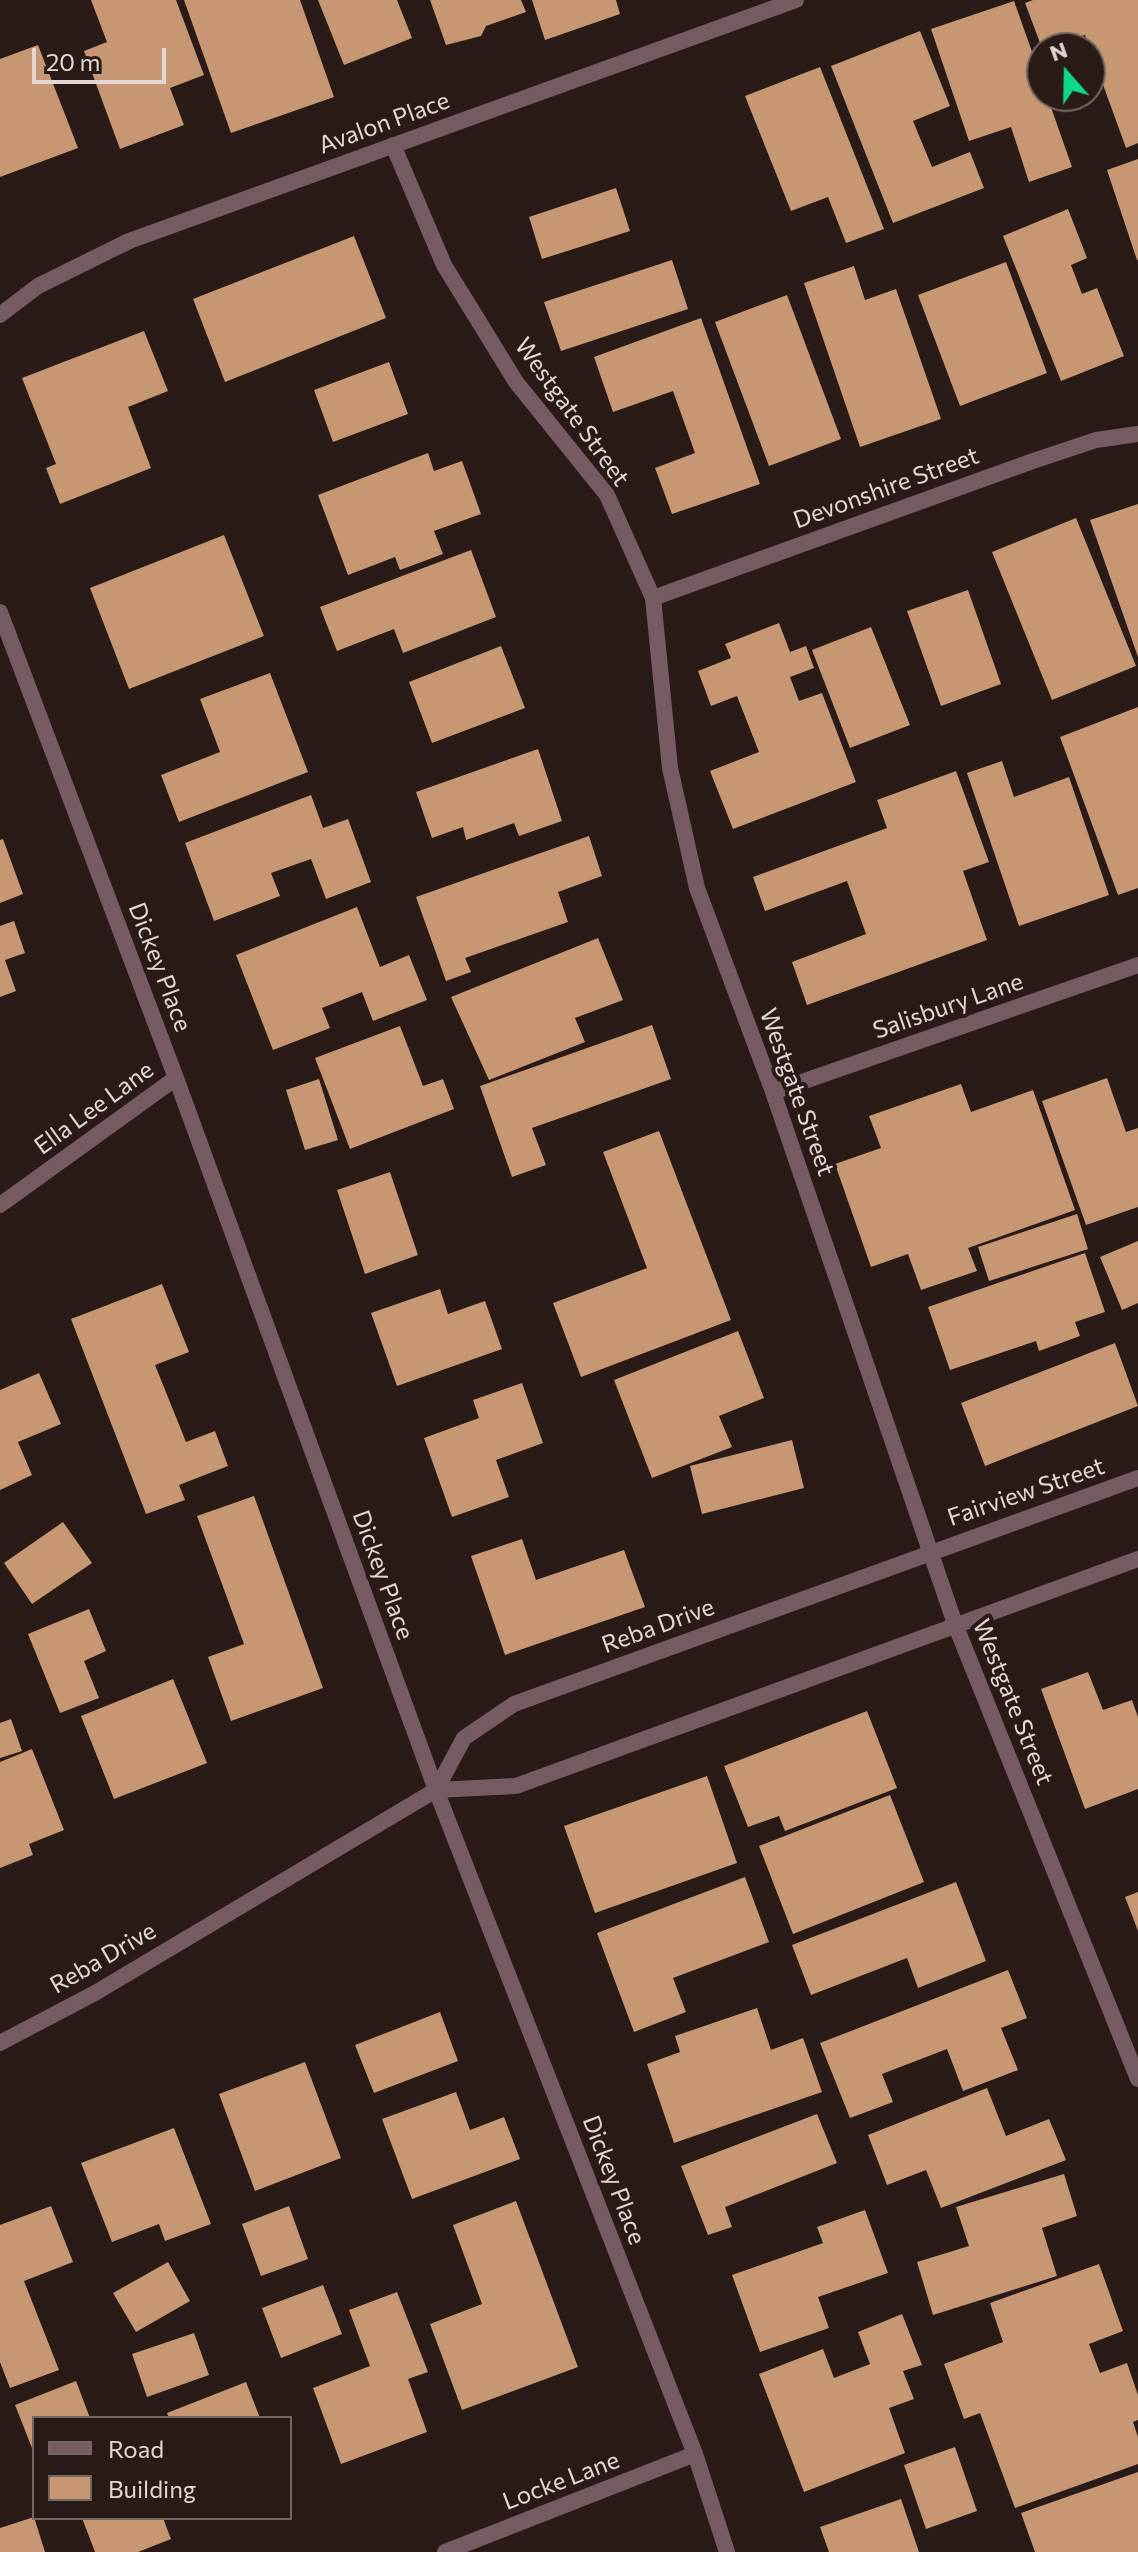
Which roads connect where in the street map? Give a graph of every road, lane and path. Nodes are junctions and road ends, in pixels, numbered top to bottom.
1 (796, 0) edge
2 (393, 145) junction
3 (0, 315) edge
4 (1138, 434) edge
5 (653, 598) junction
6 (0, 612) edge
7 (1138, 965) edge
8 (176, 1078) junction
9 (773, 1092) junction
10 (0, 1205) edge
11 (1138, 1478) edge
12 (930, 1551) junction
13 (1138, 1559) edge
14 (955, 1624) junction
15 (436, 1790) junction
16 (0, 2043) edge
17 (1138, 2079) edge
18 (695, 2454) junction
19 (445, 2552) edge
20 (727, 2552) edge

1 - 2 street, Avalon Place
2 - 3 street, Avalon Place
2 - 5 street, Westgate Street
4 - 5 street, Devonshire Street
5 - 9 street, Westgate Street
6 - 8 street, Dickey Place
7 - 9 street, Salisbury Lane
8 - 10 street, Ella Lee Lane
8 - 15 street, Dickey Place
9 - 12 street, Westgate Street
11 - 12 street, Fairview Street
12 - 14 street, Westgate Street
12 - 15 street, Reba Drive
13 - 14 street
14 - 15 street, Reba Drive
14 - 17 street, Westgate Street
15 - 16 street, Reba Drive
15 - 18 street, Dickey Place
18 - 19 street, Locke Lane
18 - 20 street, Dickey Place

